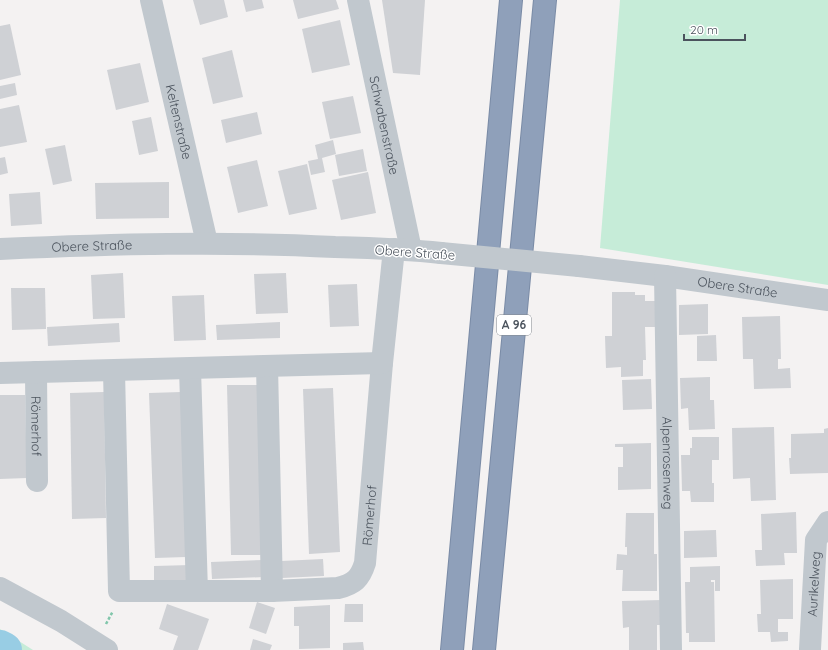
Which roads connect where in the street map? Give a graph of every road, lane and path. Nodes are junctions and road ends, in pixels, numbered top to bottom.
1 (151, 0) edge
2 (358, 0) edge
3 (511, 0) edge
4 (545, 0) edge
5 (207, 243) junction
6 (0, 249) edge
7 (402, 250) junction
8 (665, 276) junction
9 (828, 300) edge
10 (382, 363) junction
11 (267, 366) junction
12 (190, 369) junction
13 (114, 371) junction
14 (36, 372) junction
15 (0, 373) edge
16 (36, 481) dead end
17 (828, 522) edge
18 (0, 588) edge
19 (197, 591) junction
20 (272, 591) junction
21 (119, 592) junction
22 (101, 646) edge
23 (810, 649) edge
24 (452, 650) edge
25 (484, 650) edge
26 (671, 650) edge

1 - 5 street, Keltenstraße
2 - 7 street, Schwabenstraße
3 - 24 highway, A 96
4 - 25 highway, A 96
5 - 6 street, Obere Straße
5 - 7 street, Obere Straße
7 - 8 street, Obere Straße, bridge
7 - 10 street, Römerhof
8 - 9 street, Obere Straße
8 - 26 street, Alpenrosenweg
10 - 11 street
10 - 20 street, Römerhof
11 - 12 street
11 - 20 street
12 - 13 street
12 - 19 street
13 - 14 street
13 - 21 street
14 - 15 street
14 - 16 street, Römerhof
17 - 23 street, Aurikelweg
18 - 22 street
19 - 20 street, Römerhof
19 - 21 street, Römerhof
21 - 22 path

